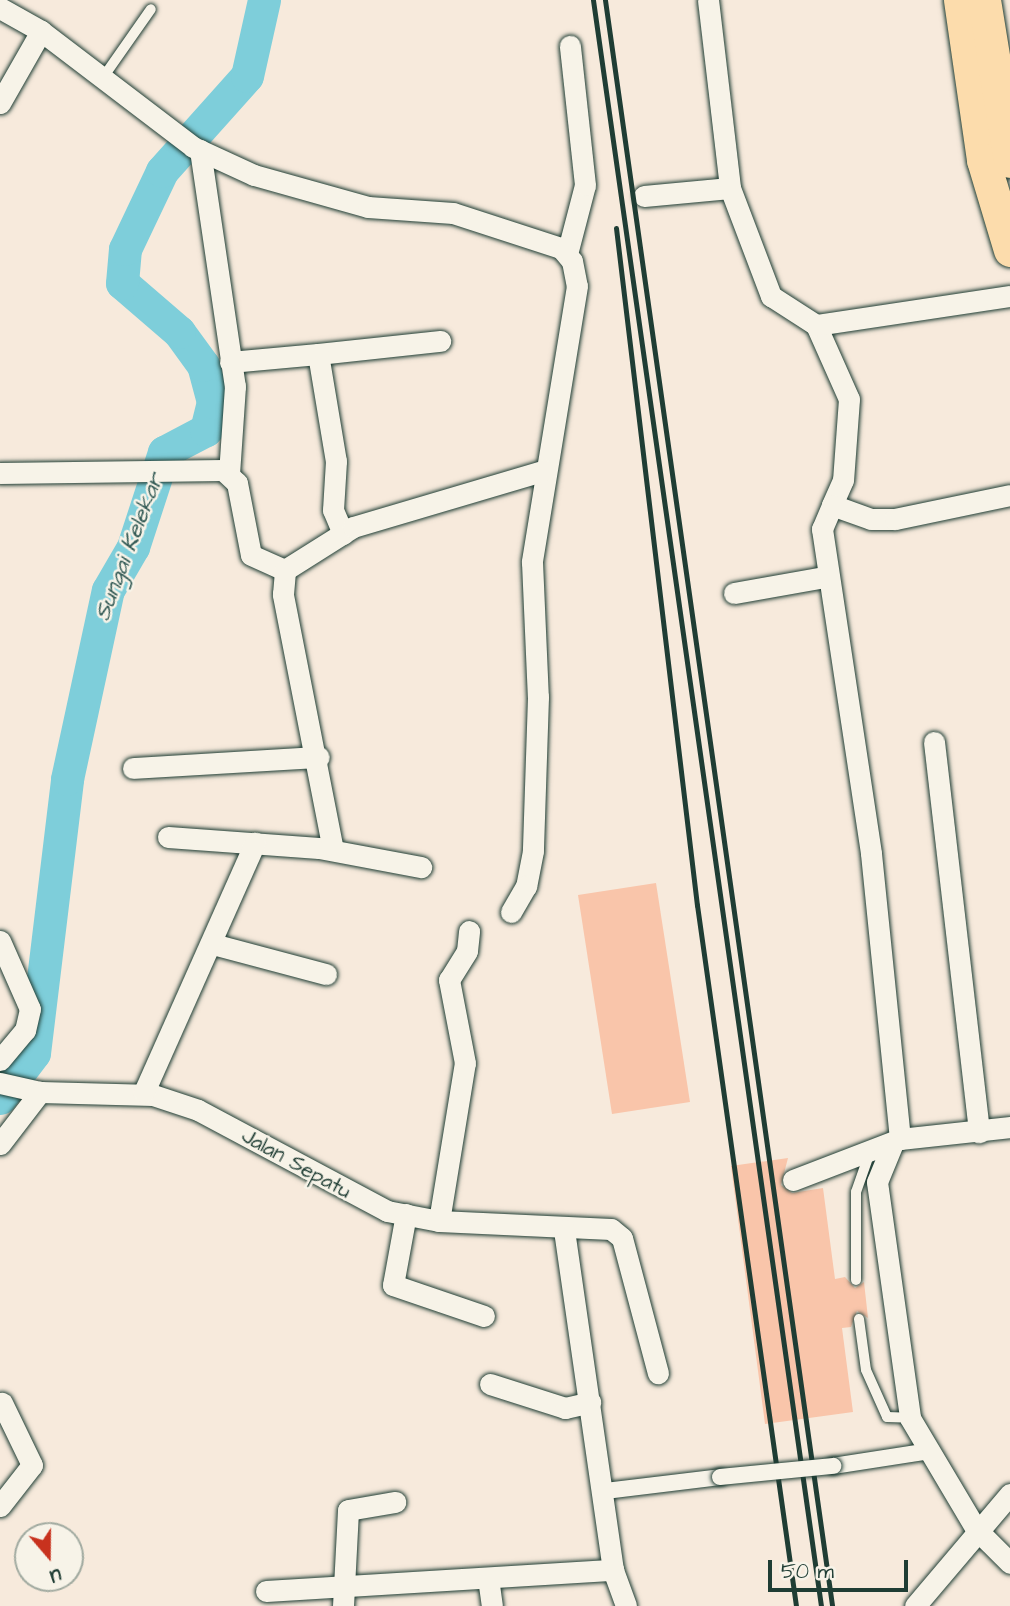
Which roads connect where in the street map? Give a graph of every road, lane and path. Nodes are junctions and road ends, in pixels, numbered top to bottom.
1 (708, 0) edge
2 (960, 0) edge
3 (984, 0) edge
4 (0, 8) edge
5 (151, 9) dead end
6 (40, 31) junction
7 (570, 46) dead end
8 (102, 79) junction
9 (0, 103) edge
10 (196, 149) junction
11 (1010, 161) edge
12 (730, 188) junction
13 (644, 196) dead end
14 (1010, 250) edge
15 (567, 254) junction
16 (1010, 296) edge
17 (816, 325) junction
18 (440, 341) dead end
19 (318, 354) junction
20 (230, 362) junction
21 (545, 470) junction
22 (0, 473) edge
23 (229, 473) junction
24 (1010, 495) edge
25 (832, 505) junction
26 (343, 534) junction
27 (285, 570) junction
28 (825, 577) junction
29 (734, 593) dead end
30 (934, 742) dead end
31 (319, 757) junction
32 (133, 768) dead end
33 (168, 837) dead end
34 (255, 843) junction
35 (333, 850) junction
36 (421, 867) dead end
37 (511, 912) dead end
38 (469, 930) dead end
39 (0, 941) edge
40 (213, 944) junction
41 (326, 974) dead end
42 (0, 1059) edge
43 (0, 1083) edge
44 (36, 1091) junction
45 (144, 1092) junction
46 (1010, 1127) edge
47 (979, 1132) junction
48 (896, 1141) junction
49 (0, 1144) edge
50 (871, 1151) junction
51 (793, 1180) dead end
52 (406, 1214) junction
53 (439, 1221) junction
54 (564, 1230) junction
55 (856, 1280) dead end
56 (484, 1316) dead end
57 (859, 1319) dead end
58 (658, 1373) dead end
59 (490, 1384) dead end
60 (590, 1402) junction
61 (1, 1403) edge
62 (910, 1418) junction
63 (930, 1451) junction
64 (605, 1491) junction
65 (1010, 1494) edge
66 (395, 1502) dead end
67 (0, 1506) edge
68 (976, 1529) junction
69 (1010, 1563) edge
70 (613, 1570) junction
71 (488, 1578) junction
72 (267, 1591) dead end
73 (343, 1596) edge
74 (492, 1606) edge
75 (626, 1606) edge
76 (915, 1606) edge

1 - 12 street
2 - 14 main road
3 - 11 main road
4 - 6 street
5 - 8 lane
6 - 8 street
6 - 9 street
7 - 15 street
8 - 10 street
10 - 15 street
10 - 20 street
12 - 13 street
12 - 17 street
15 - 21 street
16 - 17 street
17 - 25 street
18 - 19 street
19 - 20 street
19 - 26 street
20 - 23 street
21 - 26 street
21 - 37 street
22 - 23 street
23 - 27 street
24 - 25 street
25 - 28 street
26 - 27 street
27 - 31 street
28 - 29 street
28 - 48 street
30 - 47 street
31 - 32 street
31 - 35 street
33 - 34 street
34 - 35 street
34 - 40 street
35 - 36 street
38 - 53 street
39 - 42 street
40 - 41 street
40 - 45 street
43 - 44 street, Jalan Sepatu
44 - 45 street, Jalan Sepatu
44 - 49 street
45 - 52 street, Jalan Sepatu
46 - 47 street
47 - 48 street
48 - 50 street
48 - 62 street
50 - 51 street
50 - 55 lane
52 - 53 street, Jalan Sepatu
52 - 56 street
53 - 54 street, Jalan Sepatu
54 - 58 street, Jalan Sepatu
54 - 60 street
57 - 62 lane
59 - 60 street
60 - 64 street
61 - 67 street
62 - 63 street
63 - 64 street, bridge
63 - 68 street
64 - 70 street
65 - 68 street
66 - 73 street
68 - 69 street
68 - 76 street
70 - 71 street
70 - 75 street
71 - 73 street
71 - 74 street
72 - 73 street

